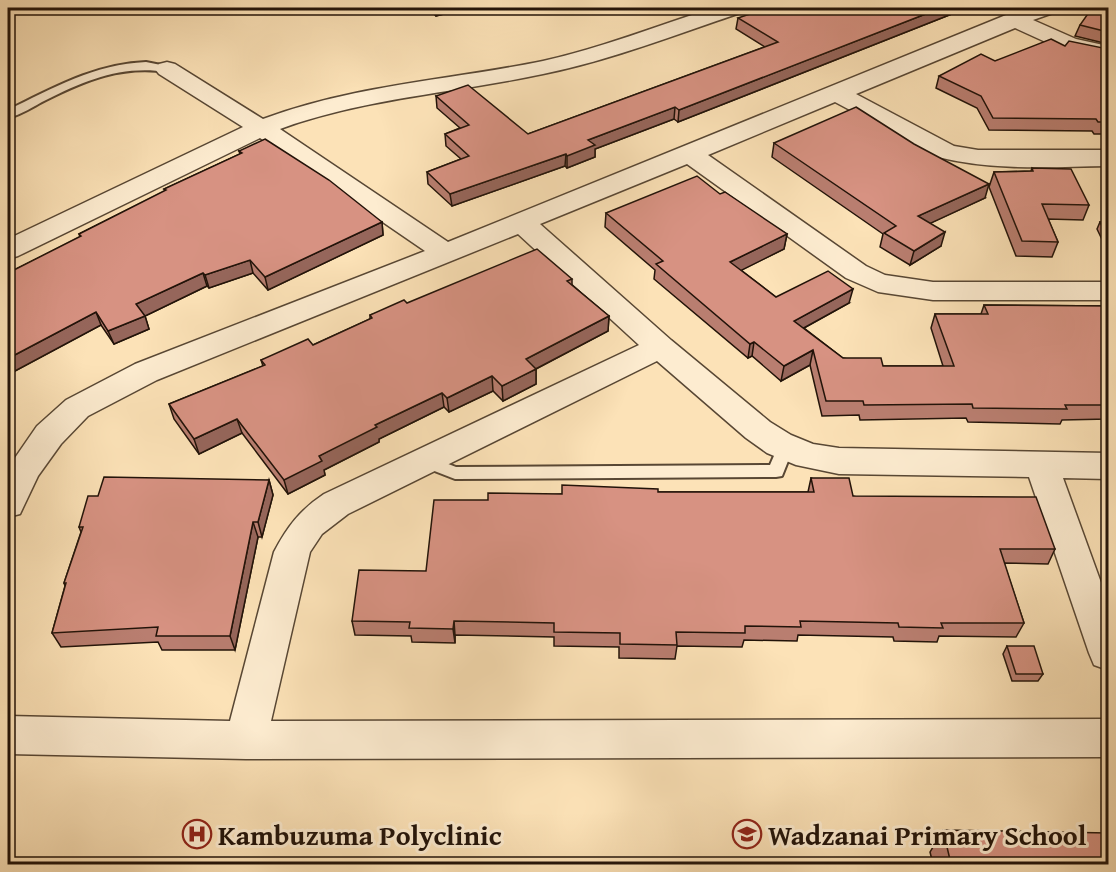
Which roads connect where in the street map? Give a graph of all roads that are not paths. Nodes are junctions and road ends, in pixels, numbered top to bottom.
1 (732, 8) edge
2 (1045, 8) edge
3 (1014, 20) junction
4 (1108, 53) edge
5 (167, 69) joint
6 (836, 93) junction
7 (8, 114) edge
8 (261, 128) junction
9 (689, 153) junction
10 (1108, 158) edge
11 (521, 222) junction
12 (8, 250) edge
13 (446, 253) junction
14 (1108, 291) edge
15 (660, 347) junction
16 (786, 446) junction
17 (425, 461) junction
18 (1108, 466) edge
19 (1042, 467) junction
20 (8, 504) edge
21 (1108, 653) edge
22 (8, 735) edge
23 (1108, 738) edge
24 (246, 740) junction

1 - 8 street
2 - 3 street
3 - 4 street
3 - 6 street
5 - 7 lane
5 - 8 street
6 - 9 street
6 - 10 street
8 - 12 street
8 - 13 street
9 - 11 street
9 - 14 street
11 - 13 street
11 - 15 street
13 - 20 street
15 - 16 street
15 - 17 street
16 - 17 lane
16 - 19 street
17 - 24 street
18 - 19 street
19 - 21 street
22 - 24 street
23 - 24 street

